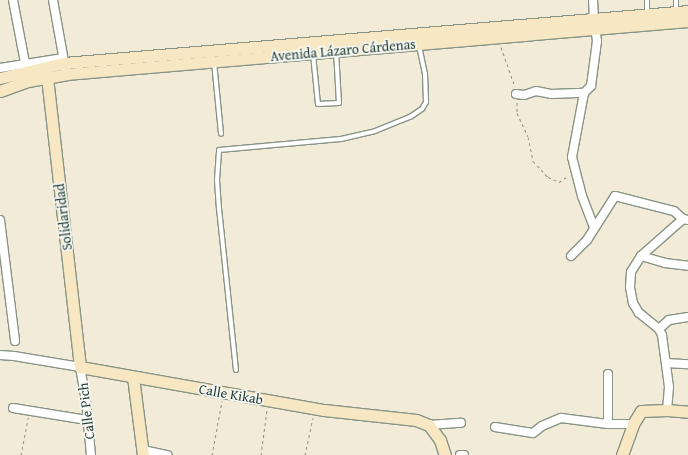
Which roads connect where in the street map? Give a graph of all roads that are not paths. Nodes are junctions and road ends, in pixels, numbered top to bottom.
1 (13, 0) edge
2 (53, 0) edge
3 (593, 0) edge
4 (647, 0) edge
5 (676, 0) edge
6 (688, 11) edge
7 (676, 12) junction
8 (647, 14) junction
9 (688, 21) edge
10 (595, 24) junction
11 (437, 37) junction
12 (380, 42) junction
13 (418, 44) junction
14 (336, 51) junction
15 (312, 53) junction
16 (214, 61) junction
17 (25, 63) junction
18 (65, 65) junction
19 (0, 68) edge
20 (46, 72) junction
21 (0, 78) edge
22 (0, 91) edge
23 (584, 93) junction
24 (516, 94) road end
25 (221, 134) dead end
26 (0, 220) edge
27 (685, 220) edge
28 (594, 228) junction
29 (571, 256) dead end
30 (641, 256) junction
31 (688, 266) edge
32 (688, 317) edge
33 (659, 329) junction
34 (15, 341) dead end
35 (0, 355) edge
36 (666, 363) junction
37 (688, 364) edge
38 (80, 367) junction
39 (236, 370) dead end
40 (608, 374) dead end
41 (133, 377) junction
42 (13, 408) dead end
43 (667, 410) junction
44 (688, 412) edge
45 (87, 420) junction
46 (460, 423) dead end
47 (608, 424) junction
48 (633, 424) junction
49 (429, 425) junction
50 (495, 427) dead end
51 (143, 453) edge
52 (91, 455) edge
53 (167, 455) edge
54 (445, 455) edge
55 (460, 455) edge
56 (464, 455) edge
57 (622, 455) edge

1 - 17 street
2 - 18 street
3 - 10 street
4 - 8 lane
5 - 7 lane
6 - 7 main road, Avenida Lázaro Cárdenas
7 - 8 main road, Avenida Lázaro Cárdenas
8 - 10 main road, Avenida Lázaro Cárdenas
9 - 10 main road, Avenida Lázaro Cárdenas
10 - 11 main road, Avenida Lázaro Cárdenas
10 - 11 main road, Avenida Lázaro Cárdenas
10 - 23 street
11 - 12 main road, Avenida Lázaro Cárdenas
11 - 13 main road, Avenida Lázaro Cárdenas
12 - 13 main road, Avenida Lázaro Cárdenas
12 - 14 main road, Avenida Lázaro Cárdenas
12 - 18 main road, Avenida Lázaro Cárdenas
13 - 39 lane
14 - 15 main road, Avenida Lázaro Cárdenas
14 - 15 lane
15 - 16 main road, Avenida Lázaro Cárdenas
16 - 18 main road, Avenida Lázaro Cárdenas
16 - 25 lane
17 - 18 street
17 - 19 street
18 - 20 main road, Avenida Lázaro Cárdenas
20 - 21 main road, Avenida Lázaro Cárdenas
20 - 22 main road, Avenida Lázaro Cárdenas
20 - 38 main road, Solidaridad
23 - 24 street
23 - 28 street
26 - 34 street
27 - 28 street
27 - 30 street
28 - 29 street
30 - 31 street
30 - 33 street
32 - 33 street
33 - 36 street
35 - 38 street, Calle Kikab
36 - 37 street
36 - 43 street
38 - 41 main road, Calle Kikab
38 - 45 street, Calle Pich
40 - 47 street
41 - 49 main road, Calle Kikab
41 - 51 main road
42 - 45 street
43 - 44 main road
43 - 48 main road
45 - 52 street, Calle Pich
46 - 49 street
47 - 48 street
47 - 50 street
48 - 57 main road
49 - 54 main road
51 - 53 street
55 - 56 street

